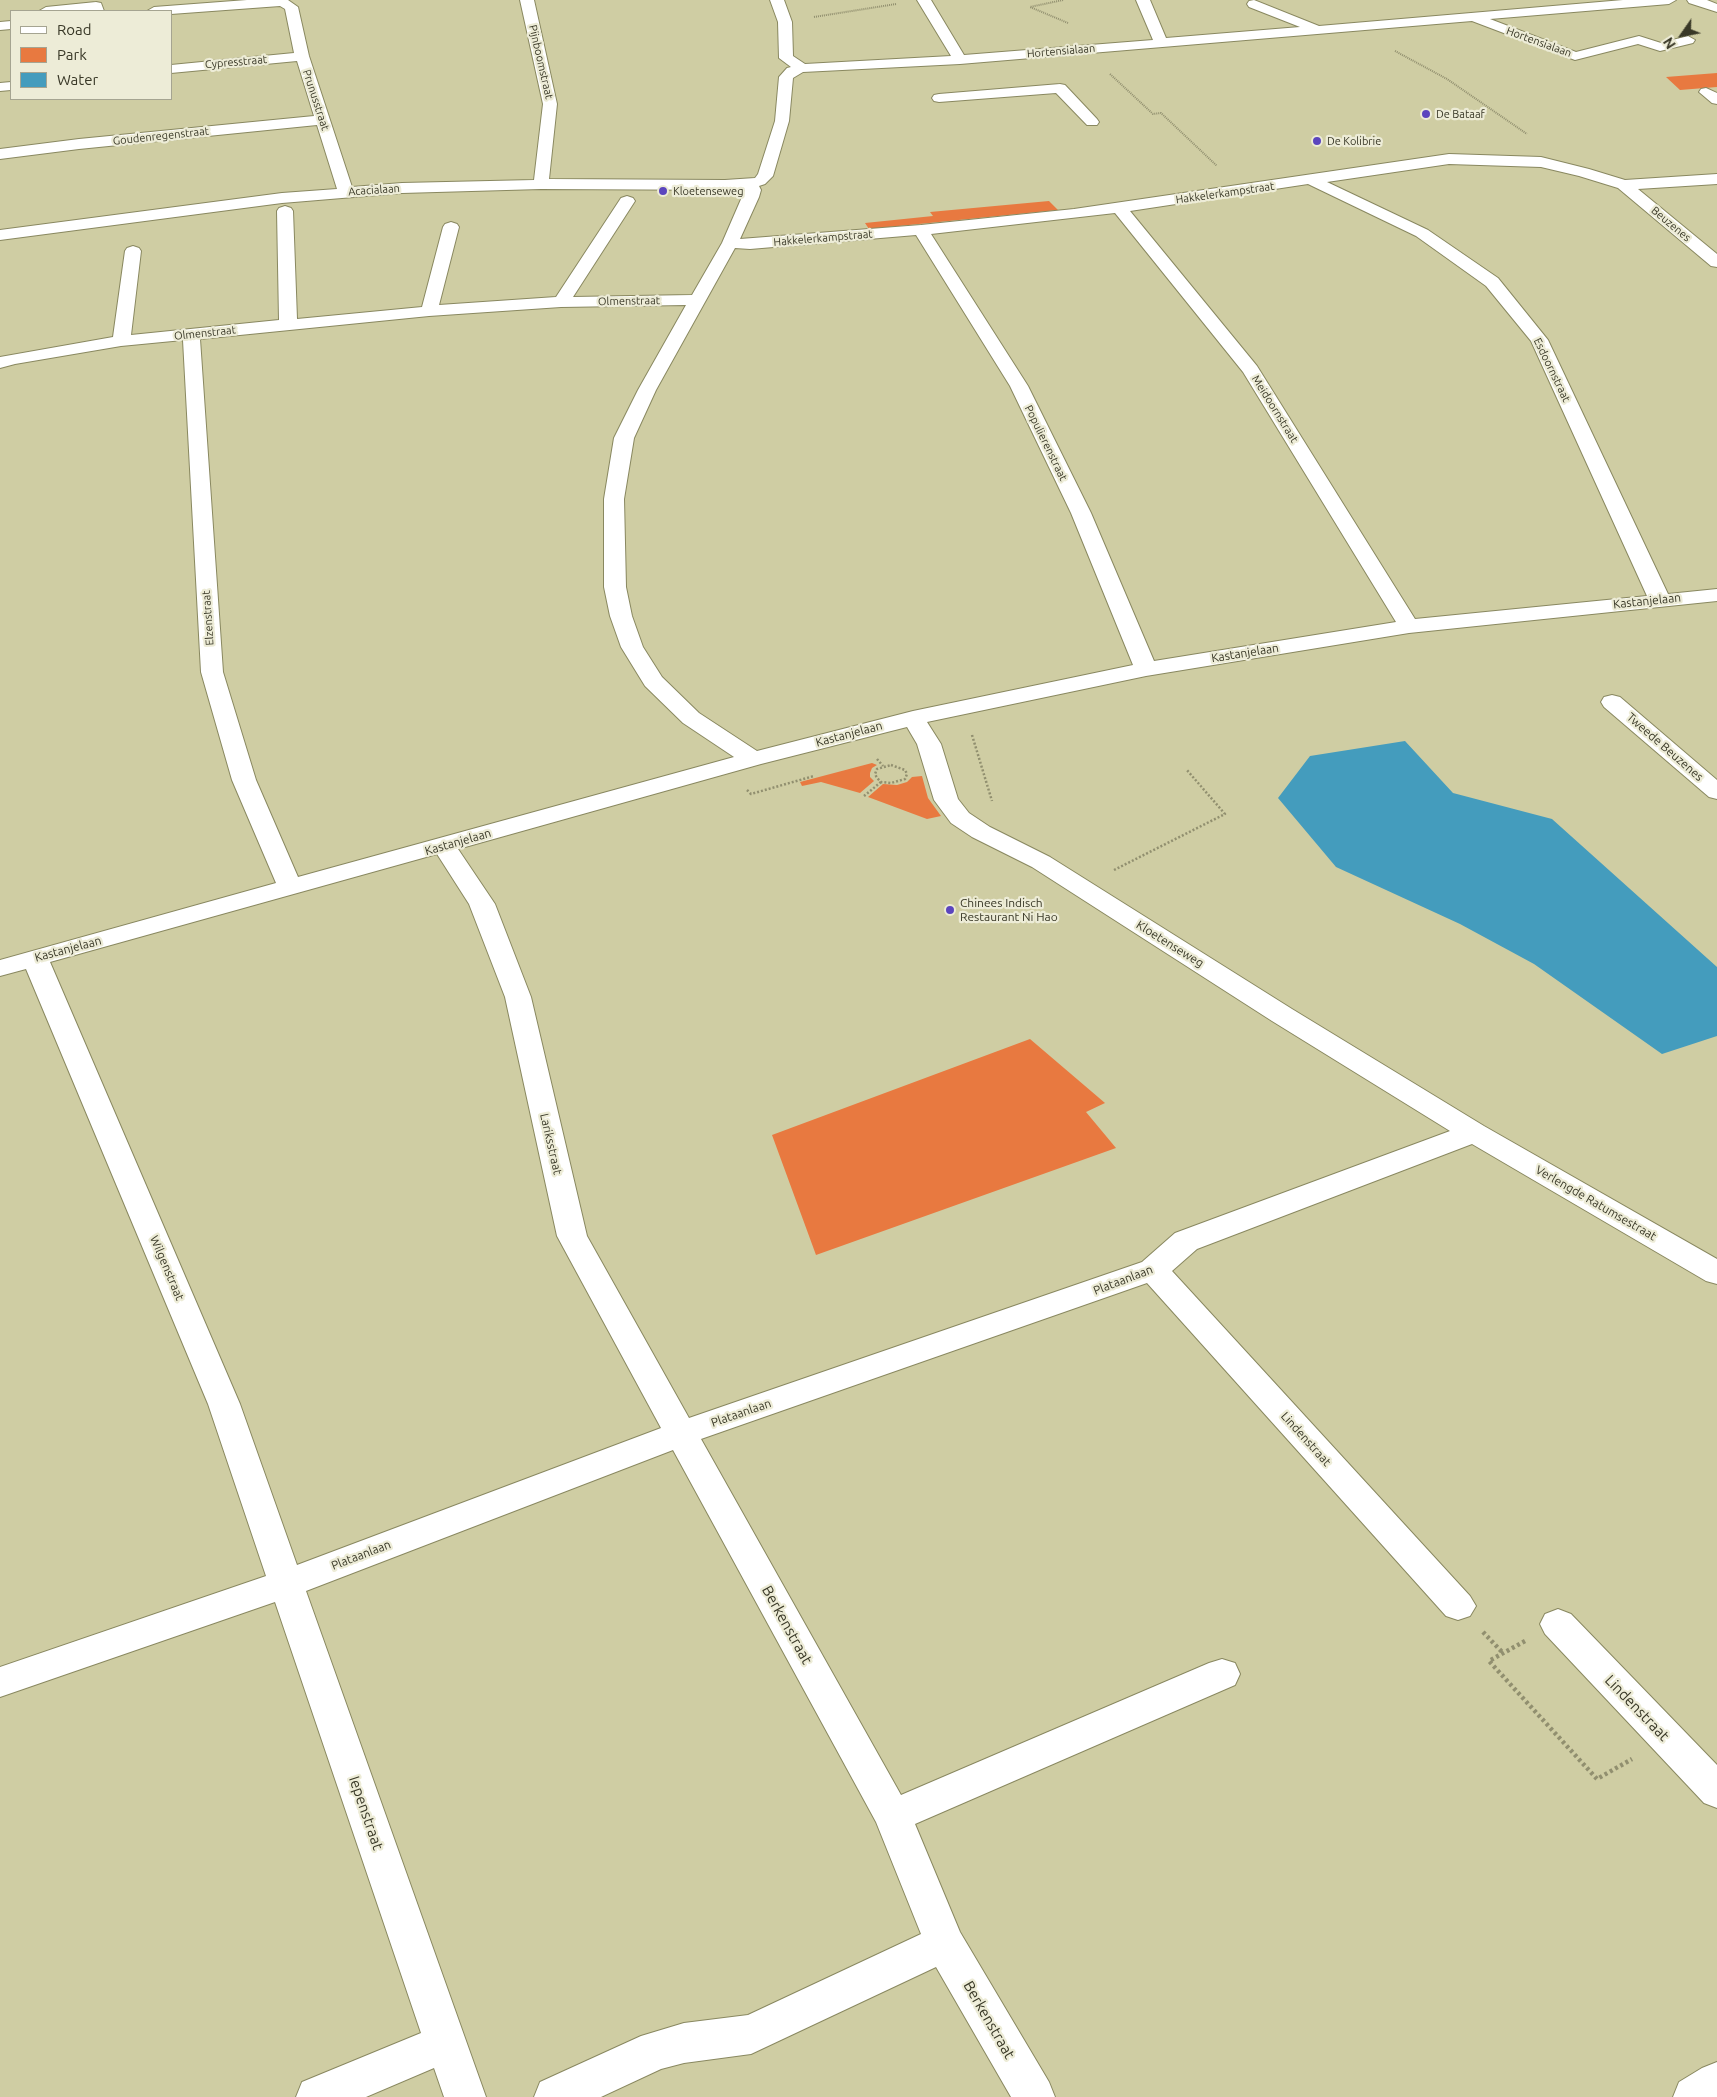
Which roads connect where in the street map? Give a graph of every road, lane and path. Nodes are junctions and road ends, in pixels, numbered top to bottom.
1 (527, 0) edge
2 (777, 0) edge
3 (1143, 0) edge
4 (1504, 0) edge
5 (1669, 0) edge
6 (1694, 0) edge
7 (258, 1) edge
8 (926, 2) edge
9 (1254, 4) dead end
10 (1717, 8) edge
11 (56, 10) edge
12 (98, 10) edge
13 (164, 10) edge
14 (1535, 11) junction
15 (1471, 17) junction
16 (784, 22) junction
17 (1350, 27) junction
18 (1542, 27) dead end
19 (1500, 28) junction
20 (1320, 30) junction
21 (1583, 39) dead end
22 (1688, 40) dead end
23 (1161, 43) junction
24 (1607, 48) junction
25 (1083, 50) junction
26 (302, 56) junction
27 (960, 60) junction
28 (172, 68) edge
29 (802, 68) junction
30 (939, 98) dead end
31 (322, 120) junction
32 (1092, 122) dead end
33 (0, 154) edge
34 (1561, 167) junction
35 (1717, 180) edge
36 (1313, 181) junction
37 (541, 184) junction
38 (750, 184) junction
39 (1624, 185) junction
40 (1243, 190) junction
41 (346, 192) junction
42 (627, 201) dead end
43 (1119, 208) junction
44 (284, 211) dead end
45 (451, 227) dead end
46 (921, 230) junction
47 (0, 235) edge
48 (730, 243) junction
49 (133, 251) dead end
50 (1717, 262) edge
51 (698, 300) junction
52 (560, 302) junction
53 (429, 311) junction
54 (288, 325) junction
55 (190, 334) junction
56 (122, 341) junction
57 (0, 363) edge
58 (1717, 595) edge
59 (1660, 600) junction
60 (1408, 626) junction
61 (1146, 669) junction
62 (1612, 702) dead end
63 (961, 708) junction
64 (913, 718) junction
65 (753, 759) junction
66 (877, 759) dead end
67 (883, 766) junction
68 (1186, 769) dead end
69 (881, 782) junction
70 (1717, 792) edge
71 (864, 796) dead end
72 (996, 808) dead end
73 (444, 846) junction
74 (1081, 887) junction
75 (290, 888) junction
76 (35, 958) junction
77 (0, 968) edge
78 (1474, 1133) junction
79 (1153, 1270) junction
80 (1717, 1273) edge
81 (680, 1434) junction
82 (287, 1583) junction
83 (1458, 1606) dead end
84 (1558, 1624) joint
85 (1222, 1674) dead end
86 (0, 1682) edge
87 (1667, 1739) junction
88 (1717, 1791) edge
89 (893, 1816) junction
90 (944, 1943) junction
91 (445, 2043) junction
92 (1717, 2082) edge
93 (317, 2097) edge
94 (465, 2097) edge
95 (555, 2097) edge
96 (1034, 2097) edge
97 (1694, 2097) edge

1 - 37 street, Pijnboomstraat
2 - 16 street
3 - 23 street
4 - 14 street, Hortensialaan
5 - 14 street, Hortensialaan
6 - 10 street
7 - 13 street
7 - 26 street, Prunusstraat
8 - 16 path
8 - 27 street
9 - 20 street, Hortensialaan
11 - 12 street
14 - 15 street, Hortensialaan
15 - 17 street, Hortensialaan
15 - 19 street, Hortensialaan
16 - 29 street
17 - 20 street, Hortensialaan
17 - 34 path
18 - 19 street, Hortensialaan
19 - 24 street, Hortensialaan
20 - 23 street, Hortensialaan
21 - 24 street, Hortensialaan
22 - 24 street, Hortensialaan
23 - 25 street, Hortensialaan
25 - 27 street, Hortensialaan
25 - 40 path
26 - 28 street, Cypresstraat
26 - 31 street, Prunusstraat
27 - 29 street, Hortensialaan
29 - 38 street
30 - 32 street
31 - 33 street, Goudenregenstraat
31 - 41 street, Prunusstraat
34 - 36 street, Hakkelerkampstraat
34 - 39 street, Hakkelerkampstraat
35 - 39 street, Hakkelerkampstraat
36 - 40 street, Hakkelerkampstraat
36 - 59 street, Esdoornstraat
37 - 38 street, Acacialaan
37 - 41 street, Acacialaan
38 - 48 street
39 - 50 street, Beuzenes
40 - 43 street, Hakkelerkampstraat
41 - 47 street, Acacialaan
42 - 52 street
43 - 46 street, Hakkelerkampstraat
43 - 60 street, Meidoornstraat
44 - 54 street
45 - 53 street
46 - 48 street, Hakkelerkampstraat
46 - 61 street, Populierenstraat
48 - 51 street
49 - 56 street
51 - 52 street, Olmenstraat
51 - 65 street
52 - 53 street, Olmenstraat
53 - 54 street, Olmenstraat
54 - 55 street, Olmenstraat
55 - 56 street, Olmenstraat
55 - 75 street, Elzenstraat
56 - 57 street, Olmenstraat
58 - 59 street, Kastanjelaan
59 - 60 street, Kastanjelaan
60 - 61 street, Kastanjelaan
61 - 63 street, Kastanjelaan
62 - 70 street, Tweede Beuzenes
63 - 64 street, Kastanjelaan
63 - 72 path
64 - 65 street, Kastanjelaan
64 - 74 street, Kloetenseweg
65 - 73 street, Kastanjelaan
66 - 67 path
67 - 69 path
67 - 69 path
68 - 74 path
69 - 71 path
73 - 75 street, Kastanjelaan
73 - 81 street, Lariksstraat
74 - 78 street, Kloetenseweg
75 - 76 street, Kastanjelaan
76 - 77 street, Kastanjelaan
76 - 82 street, Wilgenstraat
78 - 79 street, Plataanlaan
78 - 80 street, Verlengde Ratumsestraat
79 - 81 street, Plataanlaan
79 - 83 street, Lindenstraat
81 - 82 street, Plataanlaan
81 - 89 street, Berkenstraat
82 - 86 street, Plataanlaan
82 - 91 street, Iepenstraat
84 - 87 street, Lindenstraat
84 - 87 path
85 - 89 street
87 - 88 street, Lindenstraat
89 - 90 street, Berkenstraat
90 - 95 street
90 - 96 street, Berkenstraat
91 - 93 street
91 - 94 street, Iepenstraat
92 - 97 street

